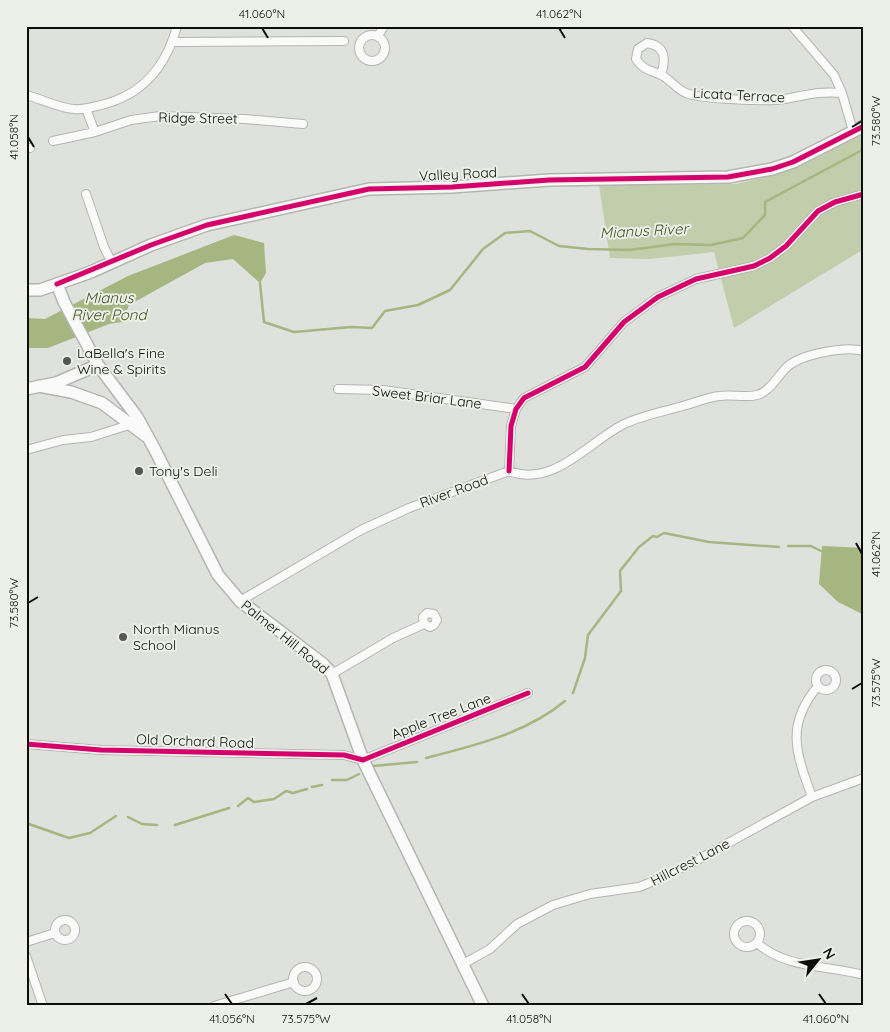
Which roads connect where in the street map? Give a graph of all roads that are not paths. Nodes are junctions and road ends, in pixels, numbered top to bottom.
1 (177, 26) edge
2 (384, 26) edge
3 (792, 26) edge
4 (378, 36) dead end
5 (344, 41) dead end
6 (173, 42) junction
7 (661, 75) junction
8 (842, 94) junction
9 (26, 95) edge
10 (86, 109) junction
11 (303, 124) dead end
12 (864, 126) edge
13 (853, 131) junction
14 (95, 132) junction
15 (53, 142) dead end
16 (86, 194) dead end
17 (864, 194) edge
18 (112, 263) junction
19 (57, 284) junction
20 (26, 290) edge
21 (864, 351) edge
22 (98, 365) junction
23 (39, 386) junction
24 (26, 389) edge
25 (338, 389) dead end
26 (516, 409) junction
27 (129, 425) junction
28 (148, 437) junction
29 (26, 450) edge
30 (509, 471) junction
31 (240, 601) junction
32 (424, 624) dead end
33 (332, 674) junction
34 (818, 686) dead end
35 (528, 693) dead end
36 (26, 744) edge
37 (363, 760) junction
38 (864, 778) edge
39 (812, 797) junction
40 (56, 933) dead end
41 (26, 942) edge
42 (757, 943) dead end
43 (26, 956) edge
44 (463, 964) junction
45 (864, 975) edge
46 (294, 982) dead end
47 (480, 1005) edge
48 (43, 1006) edge
49 (214, 1006) edge

1 - 6 street
2 - 4 street
3 - 8 street
5 - 6 street
6 - 10 street
7 - 7 street, Licata Terrace
7 - 8 street, Licata Terrace
8 - 13 street
9 - 10 street
10 - 14 street
11 - 14 street, Ridge Street
12 - 13 street, Valley Road
13 - 18 street, Valley Road
14 - 15 street, Ridge Street
16 - 18 street
17 - 26 street
18 - 19 street, Valley Road
19 - 20 street, Valley Road
19 - 22 street, Palmer Hill Road
21 - 30 street
22 - 23 street
22 - 28 street, Palmer Hill Road
23 - 24 street
23 - 27 street
25 - 26 street, Sweet Briar Lane
26 - 30 street
27 - 28 street
27 - 29 street
28 - 31 street, Palmer Hill Road
30 - 31 street, River Road
31 - 33 street, Palmer Hill Road
32 - 33 street
33 - 37 street, Palmer Hill Road
34 - 39 street
35 - 37 street, Apple Tree Lane
36 - 37 street, Old Orchard Road
37 - 44 street, Palmer Hill Road
38 - 39 street, Hillcrest Lane
39 - 44 street, Hillcrest Lane
40 - 41 street
42 - 45 street
43 - 48 street
44 - 47 street, Palmer Hill Road
46 - 49 street

